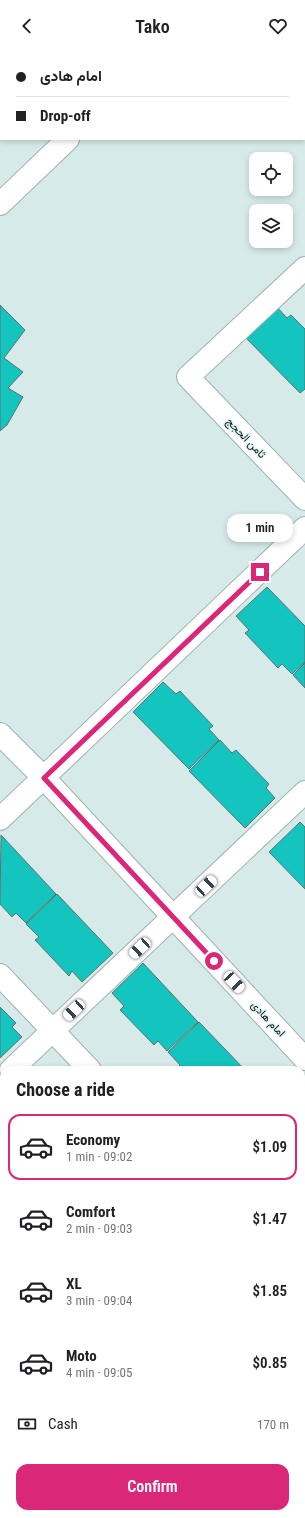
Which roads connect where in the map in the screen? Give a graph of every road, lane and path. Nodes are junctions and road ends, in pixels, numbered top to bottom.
1 (67, 140) edge
2 (0, 204) edge
3 (305, 268) edge
4 (305, 499) edge
5 (305, 528) edge
6 (0, 734) edge
7 (44, 778) junction
8 (305, 792) edge
9 (0, 819) edge
10 (173, 917) junction
11 (0, 975) edge
12 (52, 1031) junction
13 (305, 1060) edge
14 (15, 1066) edge
15 (86, 1066) edge

1 - 2 street
3 - 4 street, ثامن الحجج
5 - 7 street
6 - 7 street, امام هادی
7 - 9 street
7 - 10 street, امام هادی
8 - 10 street
10 - 12 street
10 - 13 street, امام هادی
11 - 12 street
12 - 14 street
12 - 15 street

